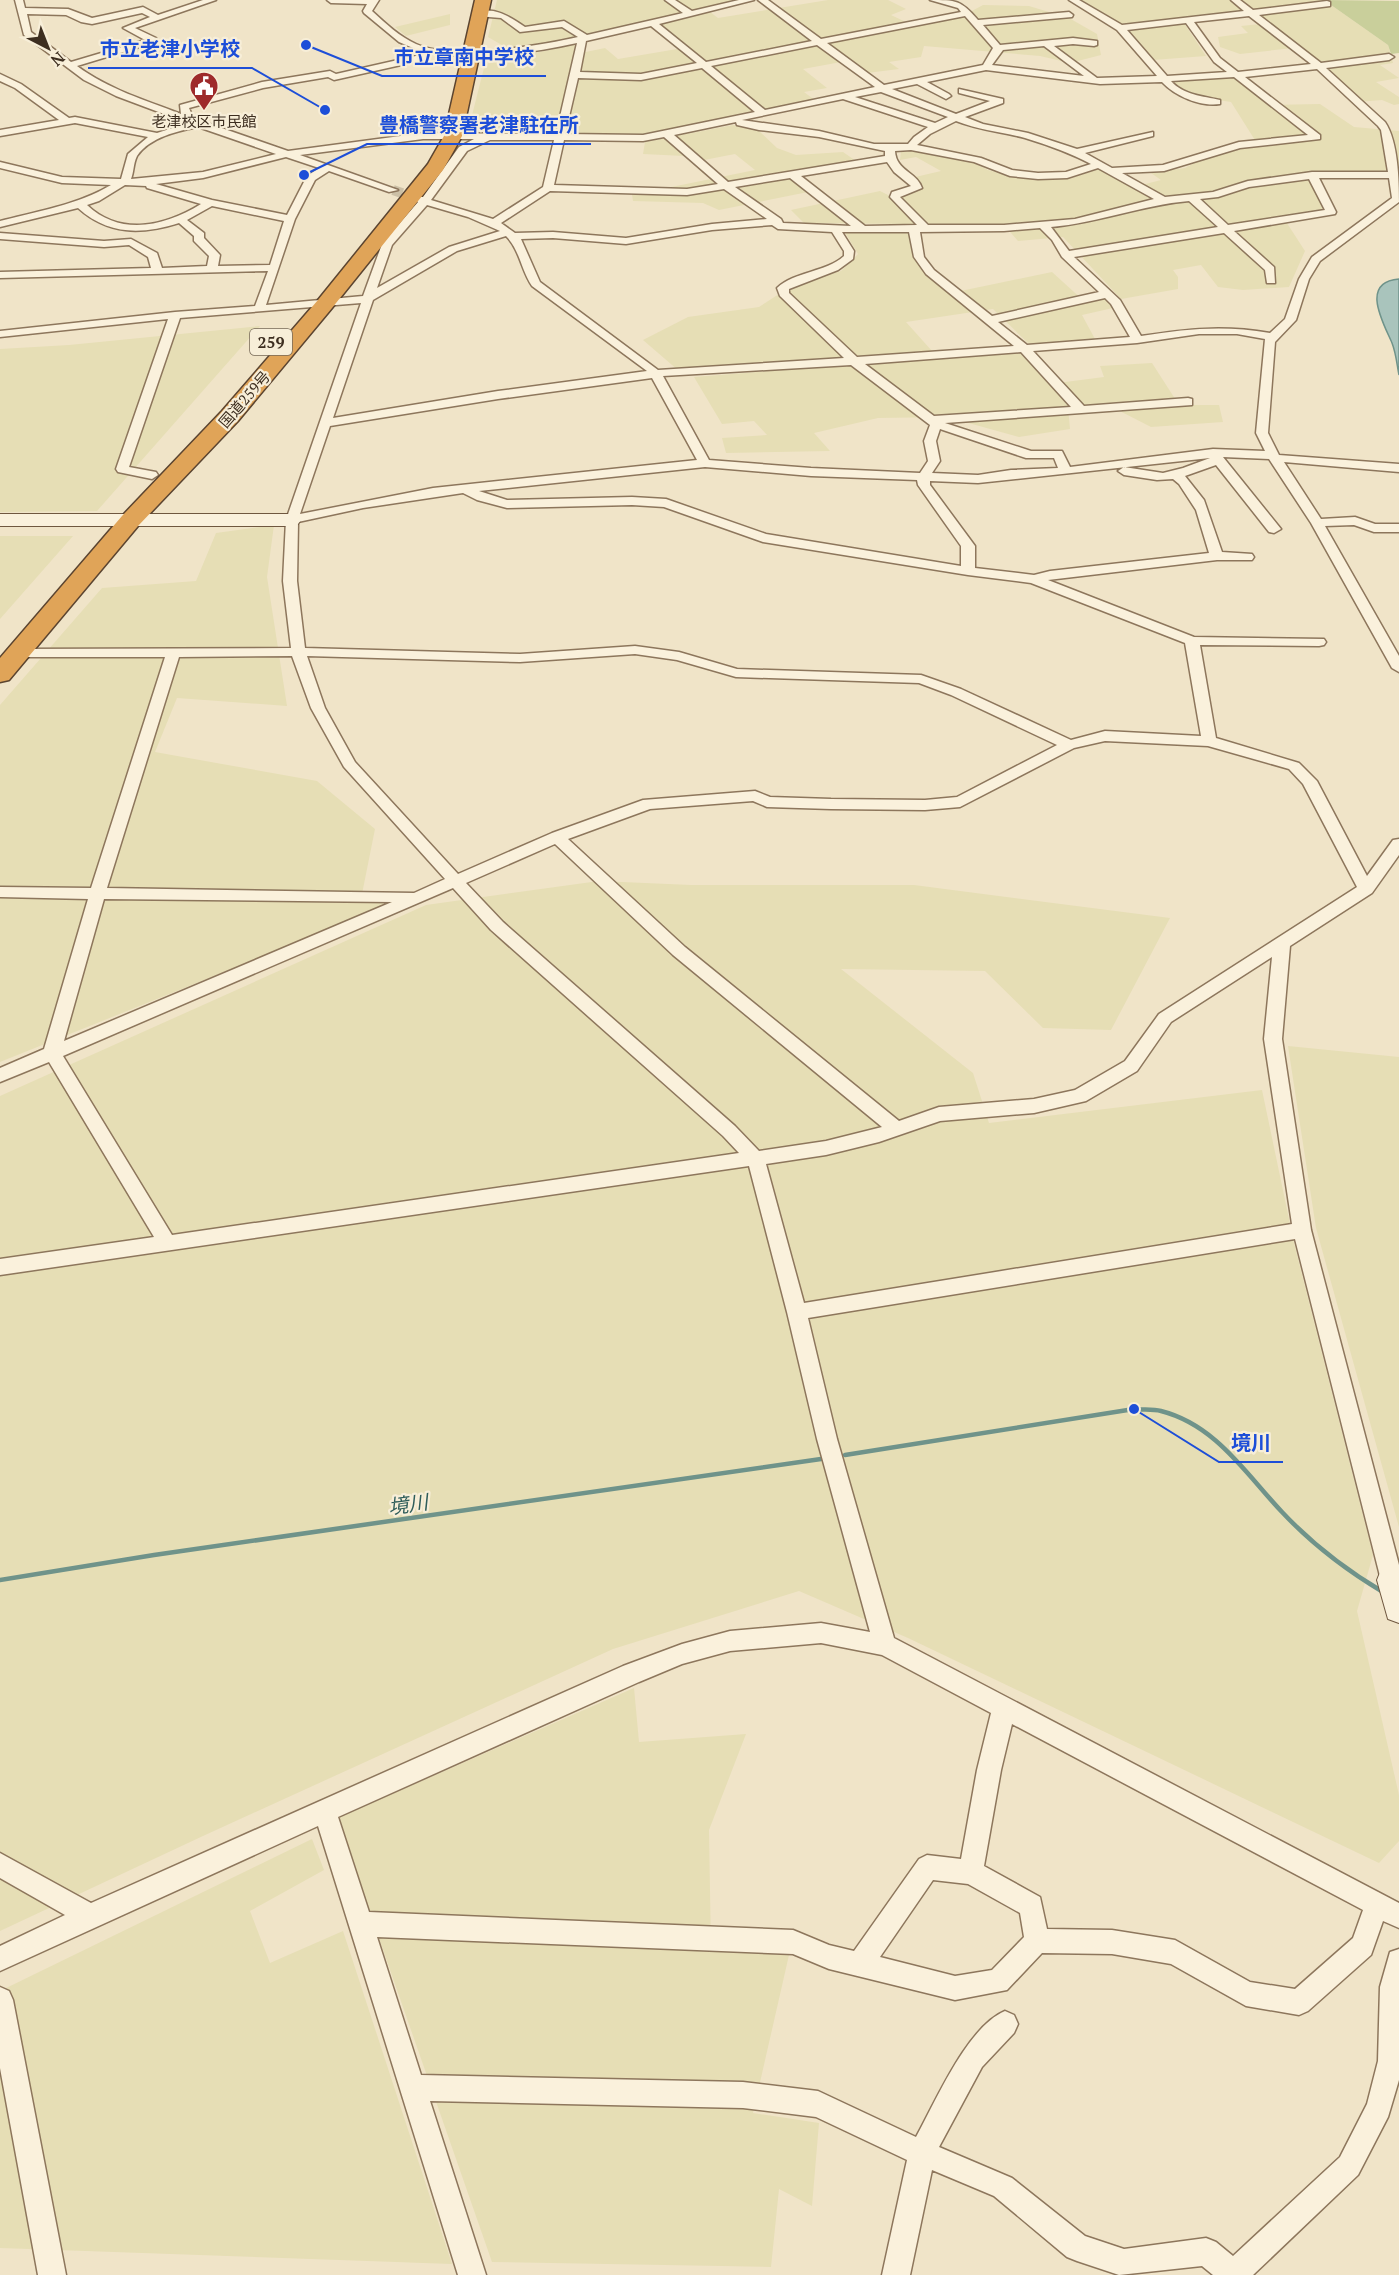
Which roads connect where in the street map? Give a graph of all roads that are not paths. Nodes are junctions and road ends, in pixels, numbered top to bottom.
1 (19, 0) edge
2 (212, 0) edge
3 (331, 0) edge
4 (669, 0) edge
5 (750, 0) edge
6 (762, 0) edge
7 (934, 0) edge
8 (1075, 0) edge
9 (1235, 0) edge
10 (374, 1) edge
11 (1327, 4) dead end
12 (477, 5) edge
13 (22, 11) junction
14 (967, 13) junction
15 (1252, 13) junction
16 (692, 14) junction
17 (1069, 15) dead end
18 (159, 18) junction
19 (1188, 20) junction
20 (652, 22) junction
21 (975, 23) junction
22 (1120, 28) junction
23 (582, 39) junction
24 (819, 43) junction
25 (1094, 43) dead end
26 (1046, 44) junction
27 (998, 48) junction
28 (424, 50) junction
29 (465, 52) junction
30 (1389, 57) dead end
31 (69, 65) junction
32 (705, 65) junction
33 (1319, 66) junction
34 (980, 71) junction
35 (574, 75) junction
36 (1238, 76) junction
37 (0, 77) edge
38 (1165, 79) junction
39 (1092, 80) junction
40 (918, 81) junction
41 (990, 88) dead end
42 (883, 89) junction
43 (962, 91) dead end
44 (119, 94) junction
45 (982, 95) junction
46 (946, 96) dead end
47 (844, 97) junction
48 (1217, 102) dead end
49 (145, 114) dead end
50 (764, 114) junction
51 (182, 117) junction
52 (957, 117) junction
53 (65, 120) junction
54 (733, 120) junction
55 (199, 124) junction
56 (937, 127) junction
57 (161, 132) junction
58 (0, 133) edge
59 (667, 134) junction
60 (1150, 134) dead end
61 (445, 136) junction
62 (487, 137) junction
63 (560, 138) junction
64 (911, 147) junction
65 (1076, 152) junction
66 (286, 154) junction
67 (890, 154) junction
68 (0, 165) edge
69 (1099, 165) junction
70 (327, 168) junction
71 (1110, 171) junction
72 (794, 175) junction
73 (1312, 175) junction
74 (1393, 175) junction
75 (125, 181) junction
76 (143, 183) junction
77 (725, 185) junction
78 (548, 188) junction
79 (393, 190) tunnel mouth
80 (1192, 198) junction
81 (422, 200) junction
82 (1163, 200) junction
83 (210, 203) junction
84 (80, 204) junction
85 (290, 219) junction
86 (181, 220) junction
87 (777, 220) junction
88 (0, 224) edge
89 (492, 224) junction
90 (1043, 225) junction
91 (122, 228) junction
92 (861, 228) junction
93 (920, 228) junction
94 (835, 229) junction
95 (1226, 229) junction
96 (510, 234) junction
97 (0, 236) edge
98 (104, 244) junction
99 (1066, 255) junction
100 (91, 264) junction
101 (273, 268) junction
102 (212, 269) junction
103 (157, 271) junction
104 (0, 275) edge
105 (1271, 281) dead end
106 (1107, 294) junction
107 (367, 299) junction
108 (325, 304) junction
109 (300, 306) junction
110 (259, 309) junction
111 (175, 315) junction
112 (991, 320) junction
113 (0, 334) edge
114 (1272, 337) junction
115 (1137, 340) junction
116 (1024, 348) junction
117 (854, 361) junction
118 (656, 374) junction
119 (1188, 402) dead end
120 (1080, 409) junction
121 (933, 422) junction
122 (326, 423) junction
123 (1215, 456) junction
124 (1274, 456) junction
125 (705, 463) junction
126 (1116, 464) junction
127 (1399, 468) edge
128 (1066, 471) junction
129 (1174, 474) junction
130 (153, 475) junction
131 (923, 477) junction
132 (465, 489) junction
133 (0, 520) edge
134 (292, 520) junction
135 (119, 521) junction
136 (1317, 523) junction
137 (1399, 528) edge
138 (1274, 529) dead end
139 (1217, 556) junction
140 (1246, 557) dead end
141 (968, 571) junction
142 (1034, 579) junction
143 (1192, 641) junction
144 (1319, 642) dead end
145 (13, 643) junction
146 (298, 652) junction
147 (173, 653) junction
148 (1399, 668) edge
149 (0, 674) edge
150 (1209, 741) junction
151 (1069, 744) junction
152 (556, 837) junction
153 (1399, 844) edge
154 (454, 880) junction
155 (1366, 889) junction
156 (0, 892) edge
157 (99, 892) junction
158 (414, 897) junction
159 (1282, 942) junction
160 (52, 1052) junction
161 (0, 1076) edge
162 (894, 1128) junction
163 (756, 1159) junction
164 (1302, 1230) junction
165 (167, 1242) junction
166 (0, 1267) edge
167 (797, 1312) junction
168 (1392, 1580) joint
169 (1399, 1609) edge
170 (885, 1645) junction
171 (1004, 1708) junction
172 (325, 1812) junction
173 (0, 1865) edge
174 (970, 1872) junction
175 (1377, 1904) junction
176 (90, 1916) junction
177 (1399, 1916) edge
178 (360, 1924) junction
179 (1037, 1941) junction
180 (0, 1959) edge
181 (1399, 1961) edge
182 (860, 1965) junction
183 (0, 2000) edge
184 (1005, 2024) dead end
185 (412, 2088) junction
186 (922, 2153) junction
187 (52, 2275) edge
188 (472, 2275) edge
189 (896, 2275) edge
190 (1234, 2275) edge

1 - 13 street
2 - 18 street
3 - 10 street
4 - 16 street
5 - 16 street
6 - 24 street
7 - 14 street
8 - 22 street
9 - 15 street
10 - 28 street
11 - 15 street
12 - 23 street
12 - 29 highway, 国道259号 / 259
13 - 18 street
13 - 31 street
14 - 21 street
14 - 24 street
15 - 19 street
15 - 33 street
16 - 20 street
17 - 21 street
18 - 31 street
19 - 22 street
19 - 36 street
20 - 23 street
20 - 32 street
21 - 27 street
22 - 38 street
23 - 29 street
23 - 35 street
24 - 32 street
24 - 42 street
25 - 26 street
26 - 27 street
26 - 39 street
27 - 34 street
28 - 29 street
28 - 51 street
29 - 61 highway, 国道259号 / 259
30 - 33 street
31 - 44 street
32 - 35 street
32 - 50 street
33 - 36 street
33 - 74 street
34 - 39 street
34 - 40 street
35 - 63 street
36 - 38 street
36 - 71 street
37 - 53 street
38 - 39 street
38 - 48 street
40 - 42 street
40 - 46 street
41 - 45 street
42 - 47 street
42 - 52 street
43 - 45 street
44 - 49 street
44 - 51 street
45 - 52 street
47 - 50 street
47 - 56 street
50 - 54 street
51 - 55 street
52 - 56 street
52 - 65 street
53 - 57 street
53 - 58 street
54 - 59 street
54 - 67 street
55 - 57 street
55 - 66 street
56 - 64 street
57 - 75 street
59 - 63 street
59 - 77 street
60 - 65 street
61 - 62 street
61 - 66 street
61 - 108 highway, 国道259号 / 259
61 - 109 highway, 国道259号 / 259
62 - 63 street
62 - 81 street
63 - 78 street
64 - 67 street
64 - 69 street
65 - 69 street
66 - 70 street
66 - 76 street
67 - 72 street
67 - 93 street
68 - 75 street
69 - 71 street
70 - 79 street
70 - 85 street
71 - 82 street
72 - 77 street
72 - 92 street
73 - 74 street
73 - 80 street
73 - 95 street
74 - 114 street
75 - 76 street
75 - 84 street
76 - 83 street
77 - 78 street
77 - 87 street
78 - 89 street
80 - 82 street
80 - 95 street
81 - 89 street
81 - 107 street
82 - 90 street
83 - 85 street
83 - 86 street
84 - 88 street
84 - 91 street
85 - 101 street
86 - 91 street
86 - 102 street
87 - 94 street
87 - 96 street
89 - 96 street
90 - 93 street
90 - 99 street
91 - 98 street
92 - 93 street
92 - 94 street
93 - 112 street
94 - 117 street
95 - 99 street
95 - 105 street
96 - 107 street
96 - 118 street
97 - 98 street
98 - 100 street
98 - 103 street
99 - 106 street
100 - 103 street
100 - 104 street
101 - 102 street
101 - 110 street
102 - 103 street
106 - 112 street
106 - 115 street
107 - 108 street
107 - 122 street
108 - 109 street
108 - 135 highway, 国道259号 / 259
109 - 110 street
109 - 130 highway, 国道259号 / 259
110 - 111 street
111 - 113 street
111 - 130 street
112 - 116 street
114 - 115 street
114 - 124 street
115 - 116 street
116 - 117 street
116 - 120 street
117 - 118 street
117 - 121 street
118 - 122 street
118 - 125 street
119 - 120 street
120 - 121 street
121 - 128 street
121 - 131 street
122 - 134 street
123 - 124 street
123 - 126 street
123 - 129 street
123 - 138 street
124 - 127 street
124 - 136 street
125 - 131 street
125 - 132 street
126 - 128 street
126 - 129 street
128 - 131 street
129 - 139 street
130 - 135 highway, 国道259号 / 259
131 - 141 street
132 - 134 street
132 - 141 street
133 - 135 street
134 - 135 street
134 - 146 street
135 - 145 highway, 国道259号 / 259
136 - 137 street
136 - 148 street
139 - 140 street
139 - 142 street
141 - 142 street
142 - 143 street
143 - 144 street
143 - 150 street
145 - 147 street
145 - 149 highway, 国道259号 / 259
146 - 147 street
146 - 151 street
146 - 154 street
147 - 157 street
150 - 151 street
150 - 155 street
151 - 152 street
152 - 154 street
152 - 162 street
153 - 155 street
154 - 158 street
154 - 163 street
155 - 159 street
156 - 157 street
157 - 158 street
157 - 160 street
158 - 160 street
159 - 162 street
159 - 164 street
160 - 161 street
160 - 165 street
162 - 163 street
163 - 165 street
163 - 167 street
164 - 167 street
164 - 168 street
165 - 166 street
167 - 170 street
168 - 169 street
170 - 171 street
170 - 172 street
171 - 174 street
171 - 175 street
172 - 176 street
172 - 178 street
173 - 176 street
174 - 179 street
174 - 182 street
175 - 177 street
175 - 179 street
176 - 180 street
178 - 182 street
178 - 185 street
179 - 182 street
181 - 190 street
183 - 187 street
184 - 186 street
185 - 186 street
185 - 188 street
186 - 189 street
186 - 190 street

